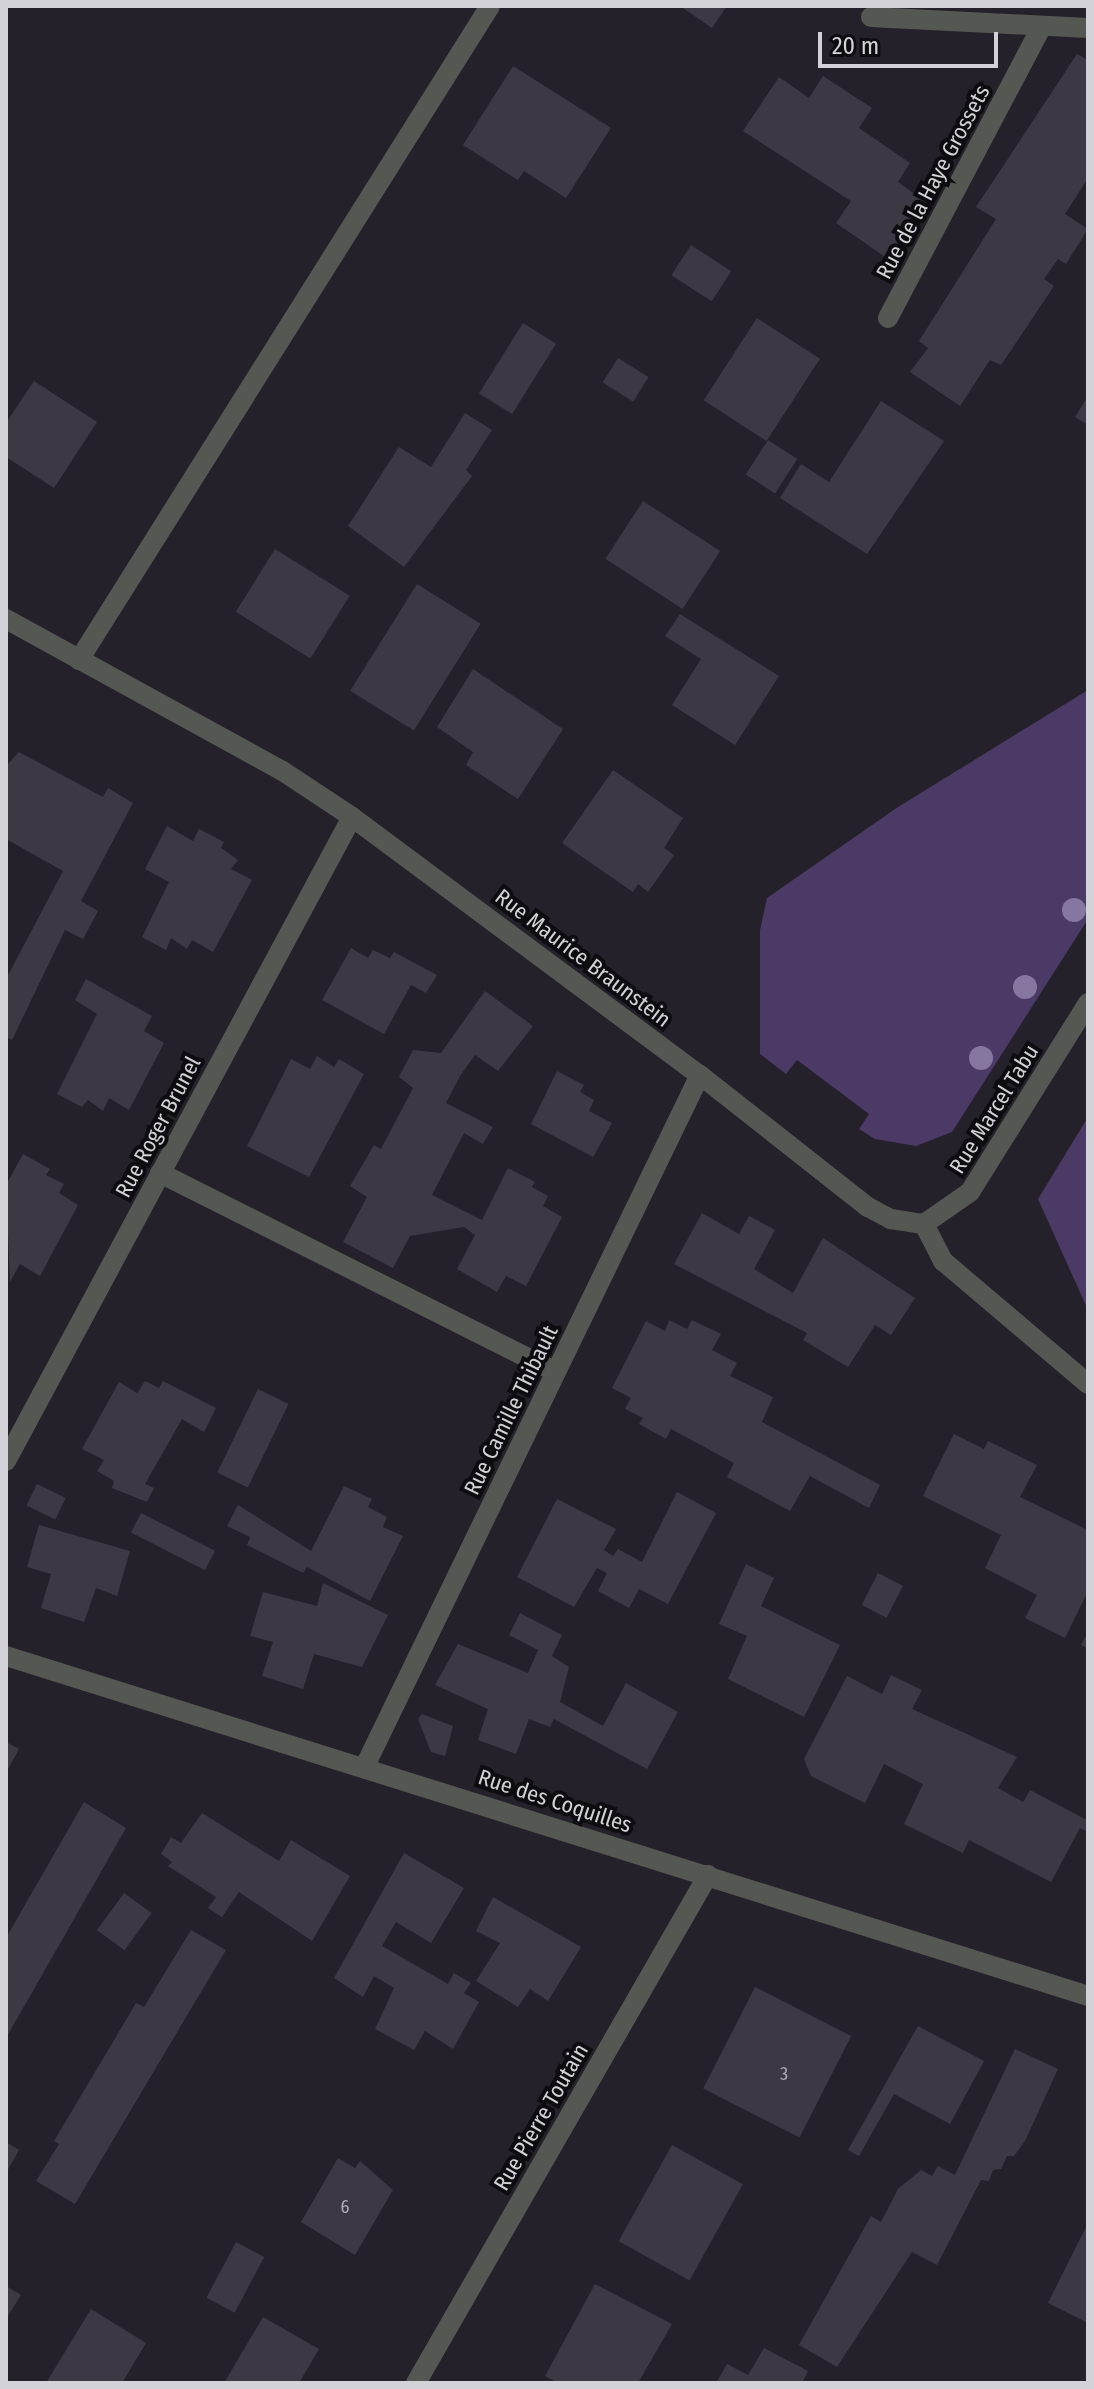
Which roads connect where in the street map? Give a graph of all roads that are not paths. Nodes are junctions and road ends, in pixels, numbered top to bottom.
1 (490, 6) edge
2 (871, 17) dead end
3 (1042, 26) junction
4 (1088, 28) edge
5 (888, 318) dead end
6 (6, 619) edge
7 (79, 660) junction
8 (352, 817) junction
9 (1088, 1003) edge
10 (700, 1075) junction
11 (160, 1173) junction
12 (924, 1224) junction
13 (556, 1372) junction
14 (1088, 1384) edge
15 (6, 1461) edge
16 (6, 1656) edge
17 (365, 1766) junction
18 (708, 1875) junction
19 (1088, 1996) edge
20 (416, 2383) edge

1 - 7 street
2 - 3 street
3 - 4 street
3 - 5 street, Rue de la Haye Grossets
6 - 7 street, Rue Maurice Braunstein
7 - 8 street, Rue Maurice Braunstein
8 - 10 street, Rue Maurice Braunstein
8 - 11 street, Rue Roger Brunel
9 - 12 street, Rue Marcel Tabu
10 - 12 street, Rue Maurice Braunstein
10 - 13 street, Rue Camille Thibault
11 - 13 street
11 - 15 street, Rue Roger Brunel
12 - 14 street
13 - 17 street, Rue Camille Thibault
16 - 17 street, Rue des Coquilles
17 - 18 street, Rue des Coquilles
18 - 19 street, Rue des Coquilles
18 - 20 street, Rue Pierre Toutain

